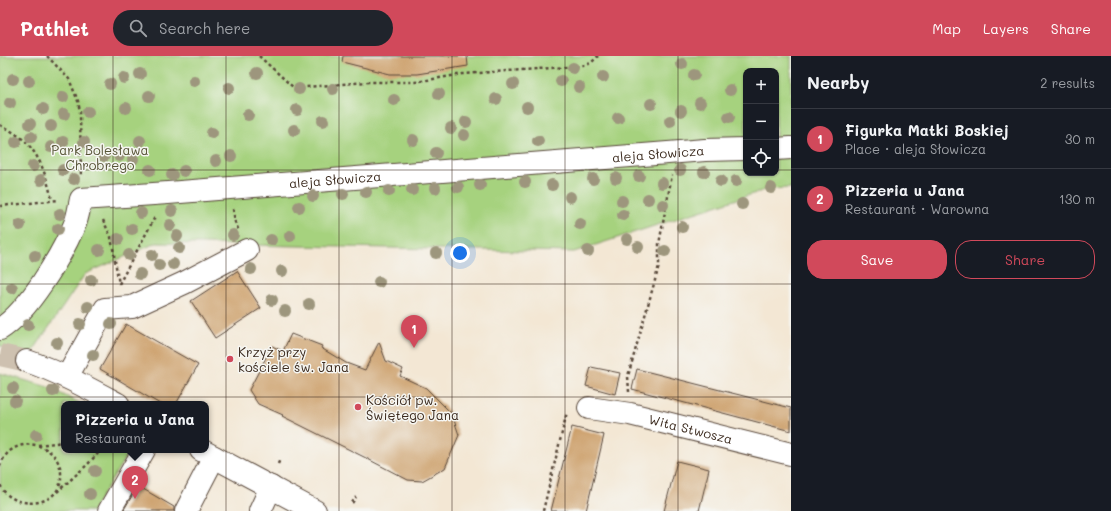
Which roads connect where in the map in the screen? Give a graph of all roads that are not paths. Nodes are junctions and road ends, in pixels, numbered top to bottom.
1 (791, 148) edge
2 (743, 149) edge
3 (779, 149) edge
4 (247, 250) road end
5 (0, 329) edge
6 (27, 361) tunnel mouth
7 (67, 377) junction
8 (112, 401) edge
9 (589, 408) road end
10 (142, 453) edge
11 (208, 454) edge
12 (791, 454) edge
13 (271, 487) junction
14 (109, 511) edge
15 (186, 511) edge
16 (260, 511) edge
17 (315, 511) edge

1 - 3 street
2 - 5 street, aleja Słowicza
4 - 7 street
6 - 7 street
7 - 8 street
9 - 12 street, Wita Stwosza
10 - 14 street
11 - 13 street
11 - 15 street
13 - 16 street
13 - 17 street

